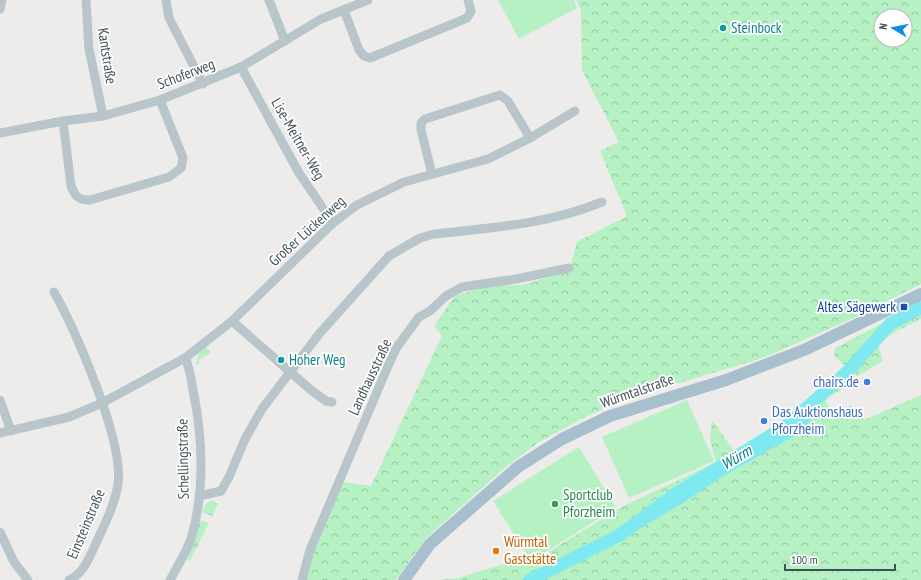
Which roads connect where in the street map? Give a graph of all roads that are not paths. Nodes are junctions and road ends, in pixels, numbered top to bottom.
1 (2, 0) edge
2 (86, 0) edge
3 (166, 0) edge
4 (269, 0) edge
5 (368, 0) edge
6 (468, 0) edge
7 (0, 9) edge
8 (344, 10) junction
9 (285, 40) junction
10 (241, 67) junction
11 (202, 84) junction
12 (160, 100) junction
13 (575, 112) dead end
14 (103, 116) junction
15 (63, 121) junction
16 (0, 133) edge
17 (530, 138) junction
18 (432, 174) junction
19 (602, 202) dead end
20 (334, 223) junction
21 (569, 268) dead end
22 (54, 292) dead end
23 (921, 294) edge
24 (232, 321) junction
25 (185, 358) junction
26 (290, 372) junction
27 (0, 400) edge
28 (332, 402) dead end
29 (102, 403) junction
30 (11, 430) junction
31 (0, 433) edge
32 (199, 496) junction
33 (0, 532) edge
34 (28, 580) edge
35 (69, 580) edge
36 (170, 580) edge
37 (302, 580) edge
38 (404, 580) edge

1 - 7 street
2 - 14 street, Kantstraße
3 - 11 street
4 - 9 street
5 - 8 street, Schoferweg
6 - 8 street
8 - 9 street, Schoferweg
9 - 10 street, Schoferweg
10 - 11 street, Schoferweg
10 - 20 street, Lise-Meitner-Weg
11 - 12 street, Schoferweg
12 - 14 street, Schoferweg
12 - 15 street
13 - 17 street, Großer Lückenweg
14 - 15 street, Schoferweg
15 - 16 street, Schoferweg
17 - 18 street, Großer Lückenweg
17 - 18 street
18 - 20 street, Großer Lückenweg
19 - 26 street
20 - 24 street, Großer Lückenweg
21 - 37 street, Landhausstraße
22 - 29 street
23 - 38 main road, Würmtalstraße
24 - 25 street, Großer Lückenweg
24 - 26 street
25 - 29 street, Großer Lückenweg
25 - 32 street, Schellingstraße
26 - 28 street
26 - 32 street
27 - 30 street
29 - 30 street, Großer Lückenweg
29 - 35 street, Einsteinstraße
30 - 31 street, Großer Lückenweg
32 - 36 street, Schellingstraße
33 - 34 street

